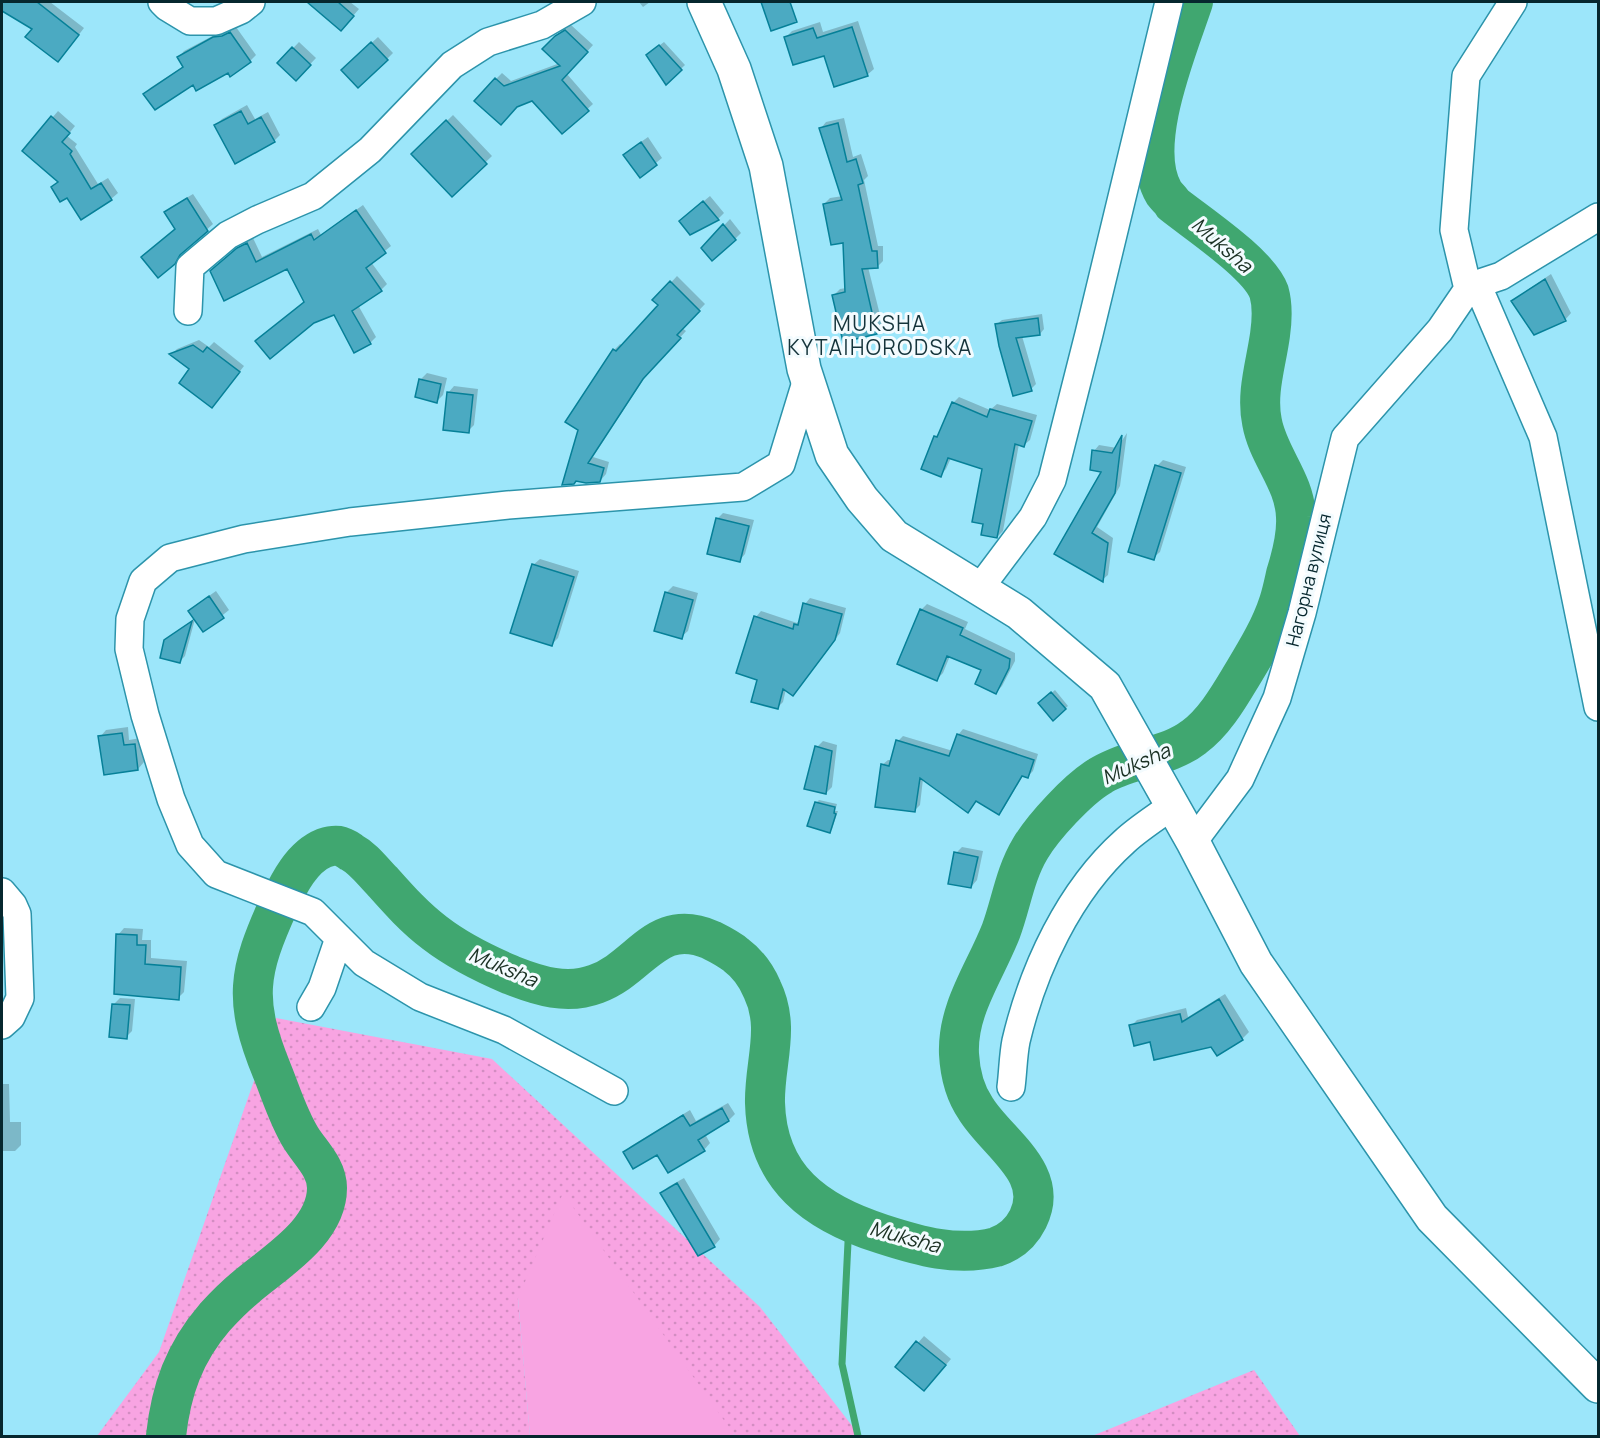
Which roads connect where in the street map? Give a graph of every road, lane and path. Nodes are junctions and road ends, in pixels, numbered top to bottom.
1 (162, 2) edge
2 (251, 2) edge
3 (582, 2) edge
4 (704, 2) edge
5 (1169, 2) edge
6 (1513, 2) edge
7 (1599, 217) edge
8 (1473, 286) junction
9 (188, 311) dead end
10 (807, 379) junction
11 (980, 589) junction
12 (1599, 707) edge
13 (1169, 798) junction
14 (1193, 842) junction
15 (2, 892) edge
16 (339, 938) junction
17 (311, 1007) dead end
18 (2, 1025) edge
19 (1011, 1087) dead end
20 (614, 1091) dead end
21 (1599, 1386) edge

1 - 2 street
3 - 9 street
4 - 10 main road
5 - 11 street
6 - 8 street
7 - 8 street
8 - 12 street
8 - 14 street, Нагорна вулиця
10 - 11 main road
10 - 16 street
11 - 13 main road
13 - 14 main road
13 - 19 street
14 - 21 main road
15 - 18 street
16 - 17 street
16 - 20 street

